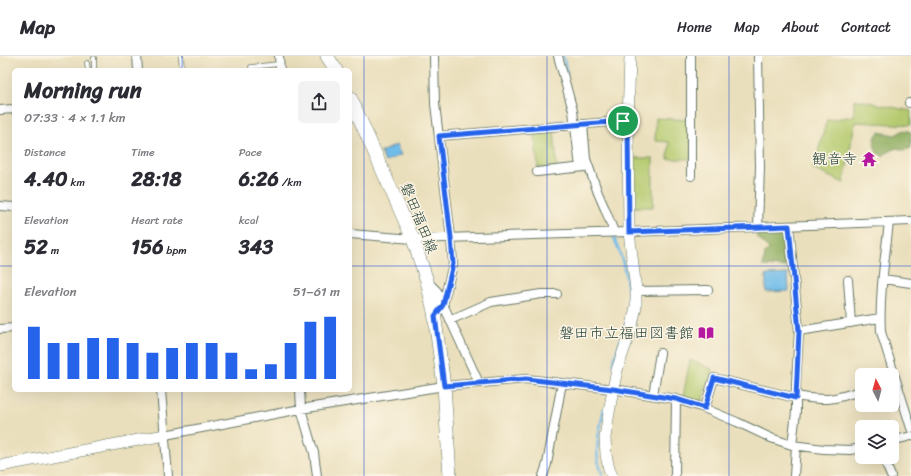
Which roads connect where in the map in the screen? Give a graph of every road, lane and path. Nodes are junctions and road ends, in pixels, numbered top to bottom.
1 (137, 56) edge
2 (181, 56) edge
3 (327, 56) edge
4 (434, 56) edge
5 (558, 56) edge
6 (630, 56) edge
7 (691, 56) edge
8 (758, 56) edge
9 (94, 58) dead end
10 (87, 63) dead end
11 (279, 63) edge
12 (251, 67) dead end
13 (88, 68) edge
14 (94, 68) edge
15 (138, 68) edge
16 (182, 68) edge
17 (335, 68) edge
18 (352, 102) edge
19 (12, 109) edge
20 (0, 110) edge
21 (628, 122) junction
22 (579, 124) junction
23 (439, 136) junction
24 (588, 166) junction
25 (580, 167) junction
26 (537, 172) dead end
27 (691, 176) dead end
28 (0, 206) edge
29 (12, 207) edge
30 (911, 221) edge
31 (889, 222) junction
32 (789, 226) junction
33 (758, 227) junction
34 (614, 232) junction
35 (629, 232) junction
36 (352, 234) edge
37 (451, 238) junction
38 (413, 239) junction
39 (883, 279) junction
40 (848, 280) dead end
41 (427, 281) junction
42 (911, 283) edge
43 (708, 290) dead end
44 (636, 292) junction
45 (557, 294) dead end
46 (443, 305) junction
47 (435, 316) junction
48 (880, 318) junction
49 (450, 320) junction
50 (851, 323) junction
51 (12, 328) edge
52 (0, 329) edge
53 (799, 331) junction
54 (660, 353) dead end
55 (891, 368) edge
56 (479, 383) junction
57 (562, 383) junction
58 (444, 386) junction
59 (613, 389) junction
60 (161, 392) edge
61 (300, 392) edge
62 (855, 392) edge
63 (899, 393) edge
64 (653, 396) junction
65 (796, 397) junction
66 (676, 399) junction
67 (301, 408) junction
68 (705, 408) junction
69 (911, 428) edge
70 (165, 435) junction
71 (911, 436) edge
72 (899, 439) edge
73 (794, 446) junction
74 (855, 449) edge
75 (886, 464) edge
76 (0, 466) edge
77 (168, 476) edge
78 (317, 476) edge
79 (450, 476) edge
80 (543, 476) edge
81 (612, 476) edge
82 (675, 476) edge
83 (794, 476) edge
84 (891, 476) edge

1 - 15 street
2 - 16 lane
3 - 17 main road
4 - 23 street
5 - 22 street
6 - 21 street
7 - 27 street
8 - 33 street
9 - 14 lane
10 - 13 lane
11 - 12 lane
18 - 38 main road, 磐田福田線
19 - 20 street
21 - 22 street
21 - 35 street
22 - 23 street
22 - 24 street
22 - 25 street
23 - 37 street
24 - 25 street
24 - 34 street
25 - 26 street
28 - 29 street
30 - 31 street
31 - 32 street
31 - 39 street
32 - 33 street
32 - 53 street
33 - 35 street
34 - 35 street
34 - 37 street
35 - 44 street
36 - 38 street
37 - 38 street
37 - 46 street
38 - 41 main road, 磐田福田線
39 - 42 street
39 - 48 street
40 - 50 street
41 - 46 street
41 - 47 main road, 磐田福田線
43 - 44 street
44 - 59 street
45 - 49 street
46 - 47 street
46 - 49 street
47 - 58 main road, 磐田福田線
48 - 50 street
48 - 55 street
49 - 56 street
50 - 53 street
51 - 52 street
53 - 65 street
54 - 64 street
56 - 57 street
56 - 58 street
57 - 59 street
57 - 80 street
58 - 67 street
58 - 79 main road, 磐田福田線
59 - 64 street
59 - 81 street
60 - 70 street
61 - 67 street
62 - 65 street
63 - 69 street
64 - 66 street
65 - 68 street
65 - 73 street
66 - 68 street
66 - 82 street
67 - 70 street
67 - 78 street
68 - 73 street
70 - 76 street
70 - 77 street
71 - 72 street
73 - 74 street
73 - 83 street
75 - 84 street

